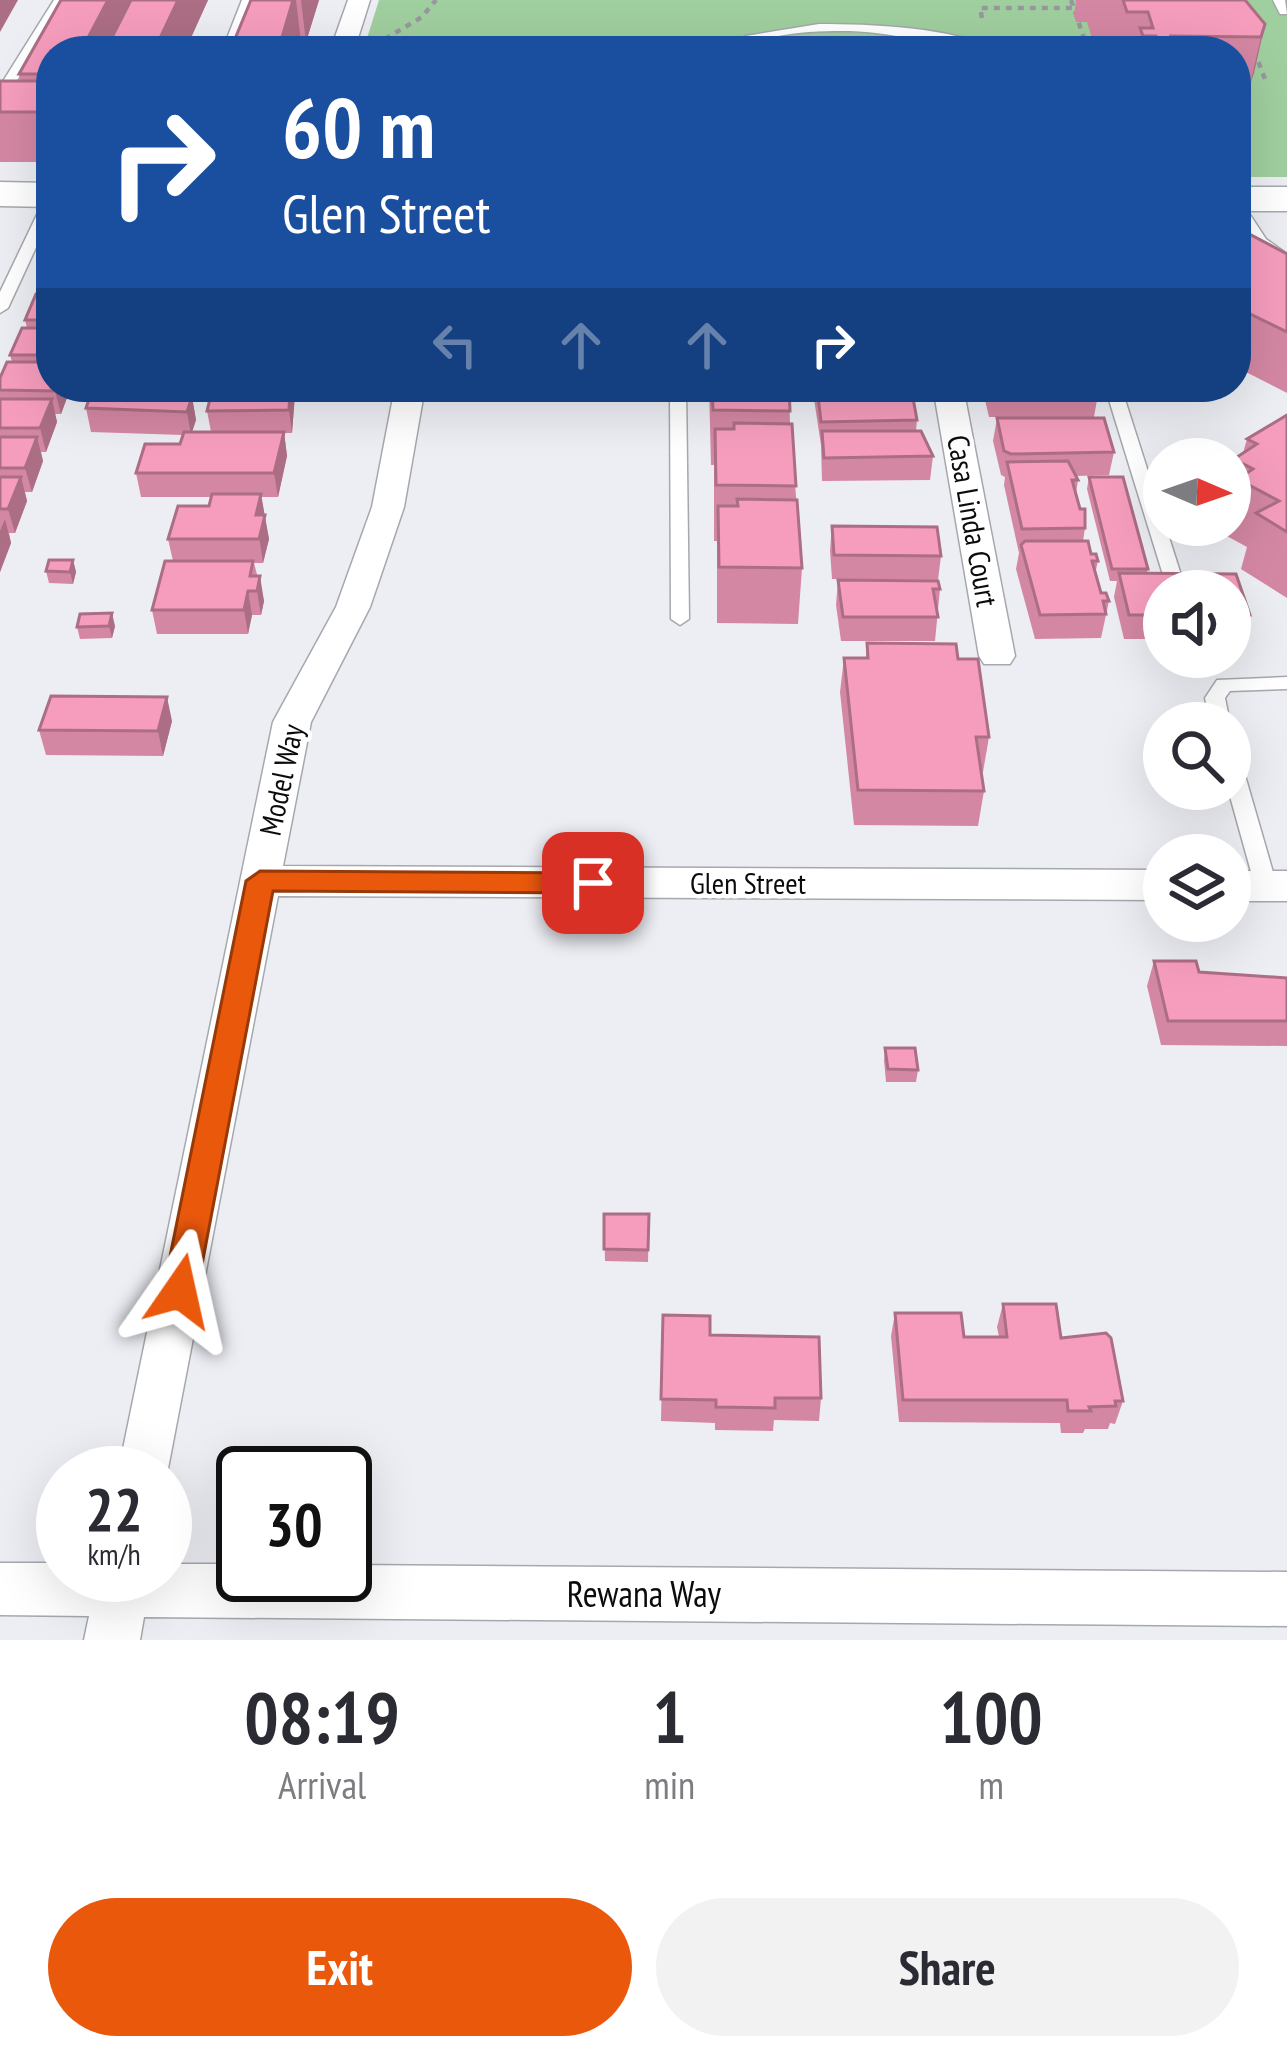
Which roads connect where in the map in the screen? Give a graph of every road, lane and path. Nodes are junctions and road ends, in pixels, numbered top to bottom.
1 (60, 0) edge
2 (248, 0) edge
3 (359, 0) edge
4 (436, 0) edge
5 (1072, 4) edge
6 (1097, 8) dead end
7 (985, 32) dead end
8 (38, 36) edge
9 (235, 36) edge
10 (347, 36) edge
11 (394, 36) edge
12 (761, 36) edge
13 (920, 36) edge
14 (1084, 36) edge
15 (36, 39) edge
16 (1251, 47) edge
17 (1265, 80) edge
18 (0, 97) edge
19 (0, 194) edge
20 (36, 196) edge
21 (1287, 199) edge
22 (1251, 200) edge
23 (1251, 227) edge
24 (36, 230) edge
25 (1287, 261) edge
26 (0, 308) edge
27 (407, 402) edge
28 (678, 402) edge
29 (951, 402) edge
30 (1118, 402) edge
31 (1170, 570) edge
32 (680, 619) dead end
33 (997, 656) dead end
34 (1287, 683) edge
35 (1216, 702) edge
36 (1243, 810) edge
37 (260, 881) junction
38 (1143, 886) edge
39 (1261, 886) edge
40 (149, 1446) edge
41 (0, 1589) edge
42 (36, 1593) edge
43 (1287, 1599) edge
44 (192, 1602) edge

1 - 8 lane
2 - 9 lane
3 - 10 street
4 - 11 path
5 - 6 path
5 - 7 path
5 - 14 path
12 - 13 lane
15 - 18 lane
16 - 17 path
19 - 20 street
21 - 22 street
23 - 25 lane
24 - 26 lane
27 - 37 street, Model Way
28 - 32 lane
29 - 33 street, Casa Linda Court
30 - 31 lane
34 - 35 lane
36 - 39 lane
37 - 38 street, Glen Street
37 - 40 street, Model Way
41 - 42 street, Rewana Way
43 - 44 street, Rewana Way

